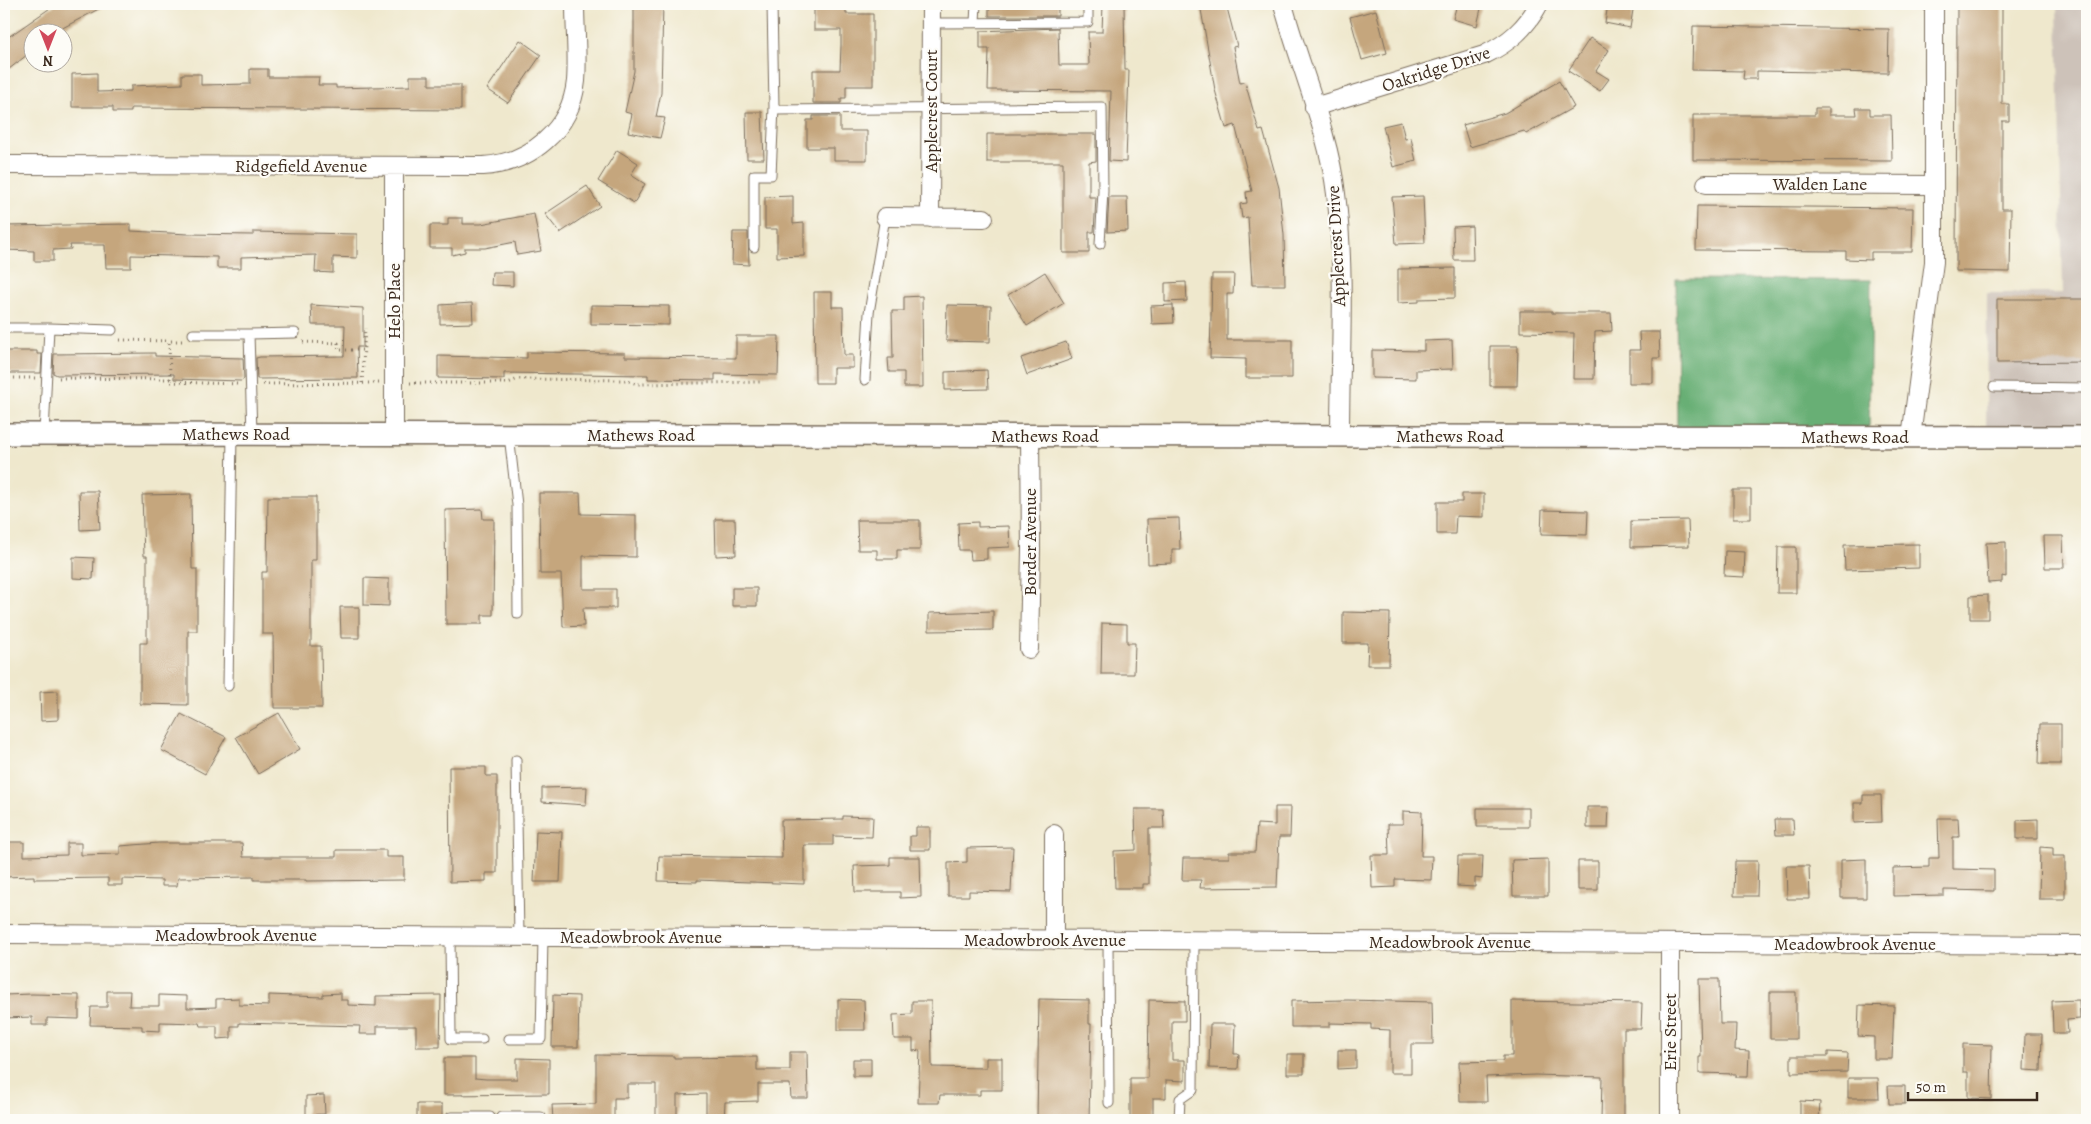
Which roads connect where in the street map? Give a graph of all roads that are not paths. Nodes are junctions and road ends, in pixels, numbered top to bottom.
1 (575, 4) edge
2 (772, 4) edge
3 (931, 4) edge
4 (976, 4) edge
5 (1088, 4) edge
6 (1283, 4) edge
7 (1539, 4) edge
8 (1934, 4) edge
9 (975, 22) junction
10 (931, 23) junction
11 (1314, 107) junction
12 (931, 109) junction
13 (774, 110) junction
14 (4, 165) edge
15 (394, 167) junction
16 (1706, 184) dead end
17 (1934, 185) junction
18 (885, 217) joint
19 (930, 218) junction
20 (984, 218) dead end
21 (1100, 244) dead end
22 (754, 247) dead end
23 (4, 328) edge
24 (49, 328) junction
25 (112, 330) road end
26 (295, 333) road end
27 (193, 334) road end
28 (249, 334) junction
29 (865, 380) dead end
30 (1994, 388) dead end
31 (2087, 388) edge
32 (4, 434) edge
33 (44, 434) junction
34 (242, 434) junction
35 (394, 434) junction
36 (509, 434) junction
37 (1030, 436) junction
38 (1340, 436) junction
39 (1911, 437) junction
40 (2087, 437) edge
41 (518, 614) dead end
42 (1029, 649) dead end
43 (228, 686) dead end
44 (516, 760) dead end
45 (1054, 834) dead end
46 (4, 934) edge
47 (450, 936) junction
48 (519, 936) junction
49 (543, 937) junction
50 (1054, 940) junction
51 (1108, 940) junction
52 (1194, 940) junction
53 (1670, 943) junction
54 (2087, 945) edge
55 (482, 1039) dead end
56 (509, 1039) dead end
57 (1109, 1103) dead end
58 (501, 1117) dead end
59 (490, 1118) dead end
60 (451, 1120) edge
61 (541, 1120) edge
62 (1179, 1120) edge
63 (1670, 1120) edge

1 - 15 street, Ridgefield Avenue
2 - 13 lane
3 - 10 street, Applecrest Court
4 - 9 lane
5 - 9 lane
6 - 11 street, Applecrest Drive
7 - 11 street, Oakridge Drive
8 - 17 street
9 - 10 lane
10 - 12 street, Applecrest Court
11 - 38 street, Applecrest Drive
12 - 13 lane
12 - 19 street, Applecrest Court
12 - 21 lane
13 - 22 lane
14 - 15 street, Ridgefield Avenue
15 - 35 street, Helo Place
16 - 17 street, Walden Lane
17 - 39 street
18 - 19 street
18 - 29 lane
19 - 20 street
23 - 24 lane
24 - 25 lane
24 - 33 lane
26 - 28 lane
27 - 28 lane
28 - 34 lane
30 - 31 lane
32 - 33 street, Mathews Road
33 - 34 street, Mathews Road
34 - 35 street, Mathews Road
34 - 43 lane
35 - 36 street, Mathews Road
36 - 37 street, Mathews Road
36 - 41 lane
37 - 38 street, Mathews Road
37 - 42 street, Border Avenue
38 - 39 street, Mathews Road
39 - 40 street, Mathews Road
44 - 48 lane
45 - 50 street
46 - 47 street, Meadowbrook Avenue
47 - 48 street, Meadowbrook Avenue
47 - 55 lane
48 - 49 street, Meadowbrook Avenue
49 - 50 street, Meadowbrook Avenue
49 - 56 lane
50 - 51 street, Meadowbrook Avenue
51 - 52 street, Meadowbrook Avenue
51 - 57 lane
52 - 53 street, Meadowbrook Avenue
52 - 62 lane
53 - 54 street, Meadowbrook Avenue
53 - 63 street, Erie Street
58 - 61 lane
59 - 60 lane

